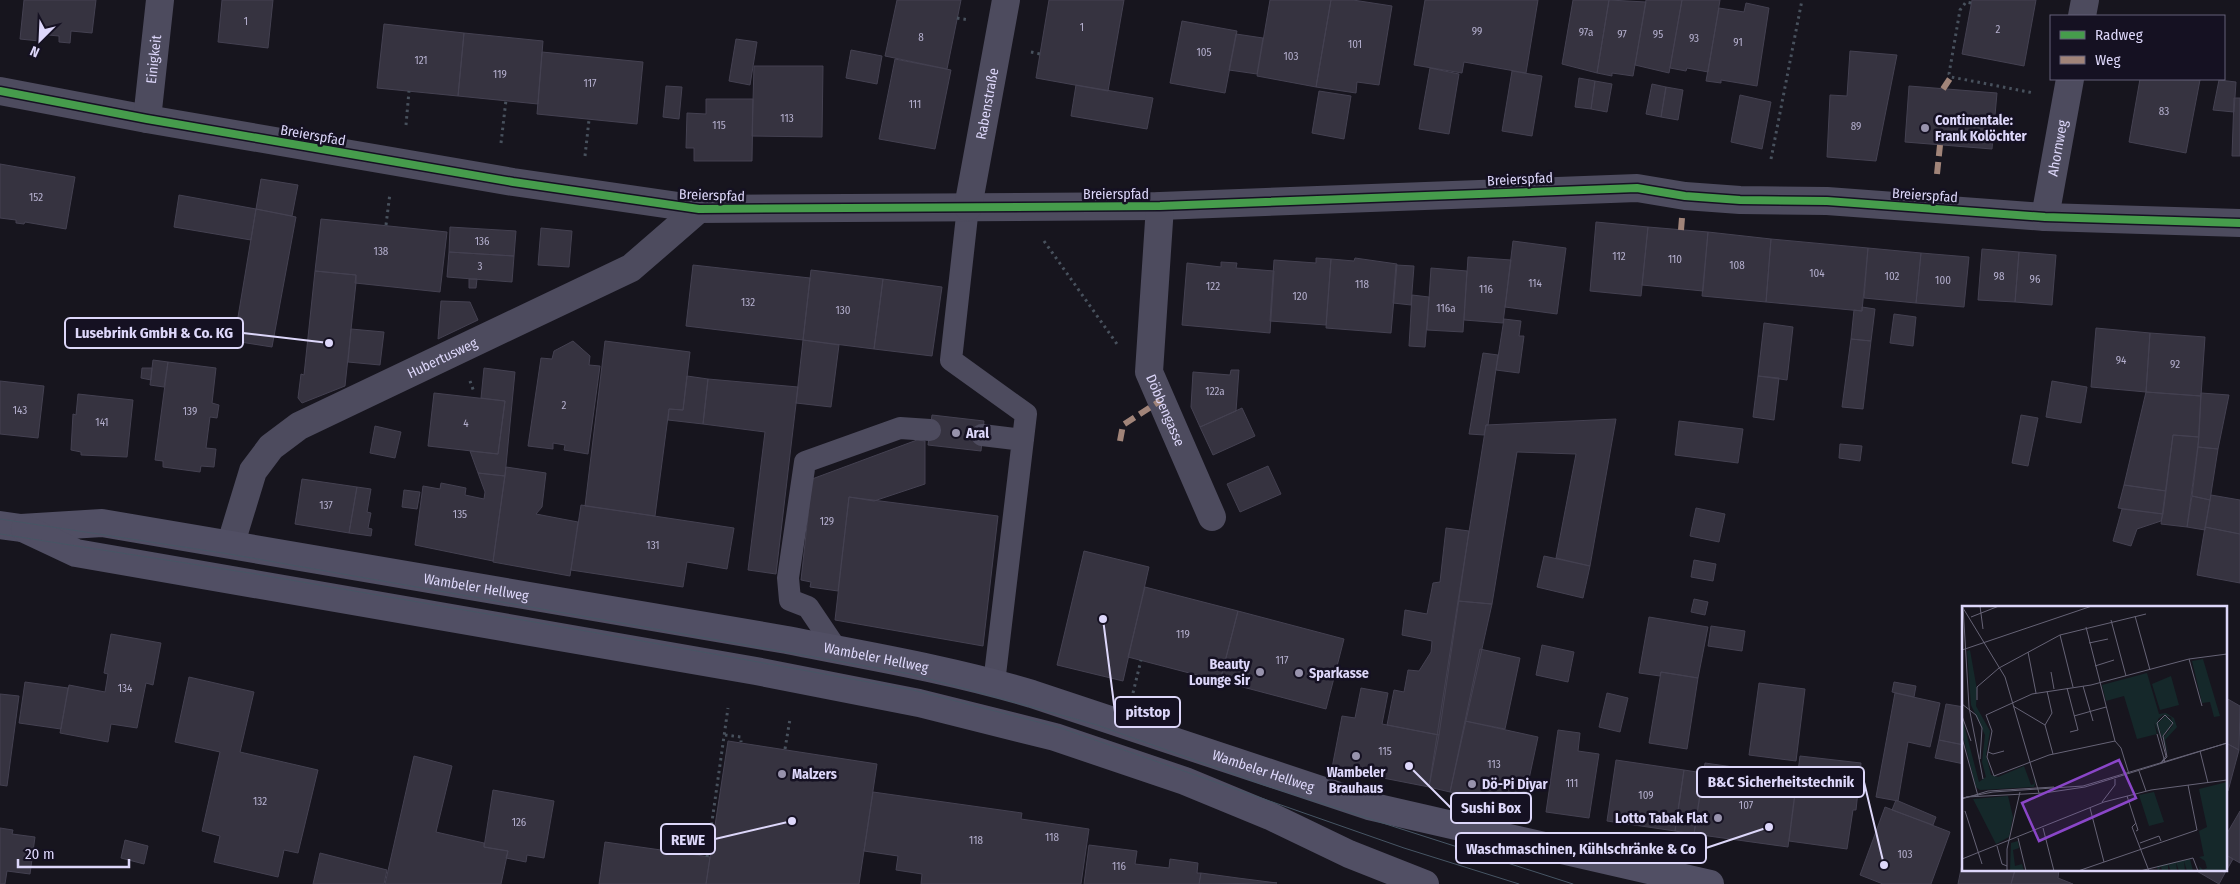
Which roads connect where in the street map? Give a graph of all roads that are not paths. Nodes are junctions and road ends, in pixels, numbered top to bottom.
1 (160, 0) edge
2 (1006, 0) edge
3 (2085, 0) edge
4 (2082, 15) edge
5 (2070, 80) edge
6 (0, 91) edge
7 (147, 119) junction
8 (1160, 206) junction
9 (968, 207) junction
10 (699, 209) junction
11 (2045, 217) junction
12 (2240, 223) edge
13 (930, 430) dead end
14 (982, 435) dead end
15 (1023, 440) junction
16 (1212, 517) dead end
17 (11, 526) edge
18 (231, 544) junction
19 (837, 650) junction
20 (994, 683) junction
21 (1425, 884) edge
22 (1710, 884) edge

1 - 7 street, Einigkeit
2 - 9 street, Rabenstraße
3 - 4 street
5 - 11 street, Ahornweg
6 - 7 street, Breierspfad
7 - 10 street, Breierspfad
8 - 9 street, Breierspfad
8 - 11 street, Breierspfad
8 - 16 street, Döbbengasse
9 - 10 street, Breierspfad
9 - 15 lane
10 - 18 street, Hubertusweg
11 - 12 street, Breierspfad
13 - 19 lane
14 - 15 lane
15 - 20 lane
17 - 18 main road, Wambeler Hellweg
17 - 21 main road, Wambeler Hellweg
18 - 19 main road, Wambeler Hellweg
19 - 20 main road, Wambeler Hellweg
20 - 22 main road, Wambeler Hellweg

